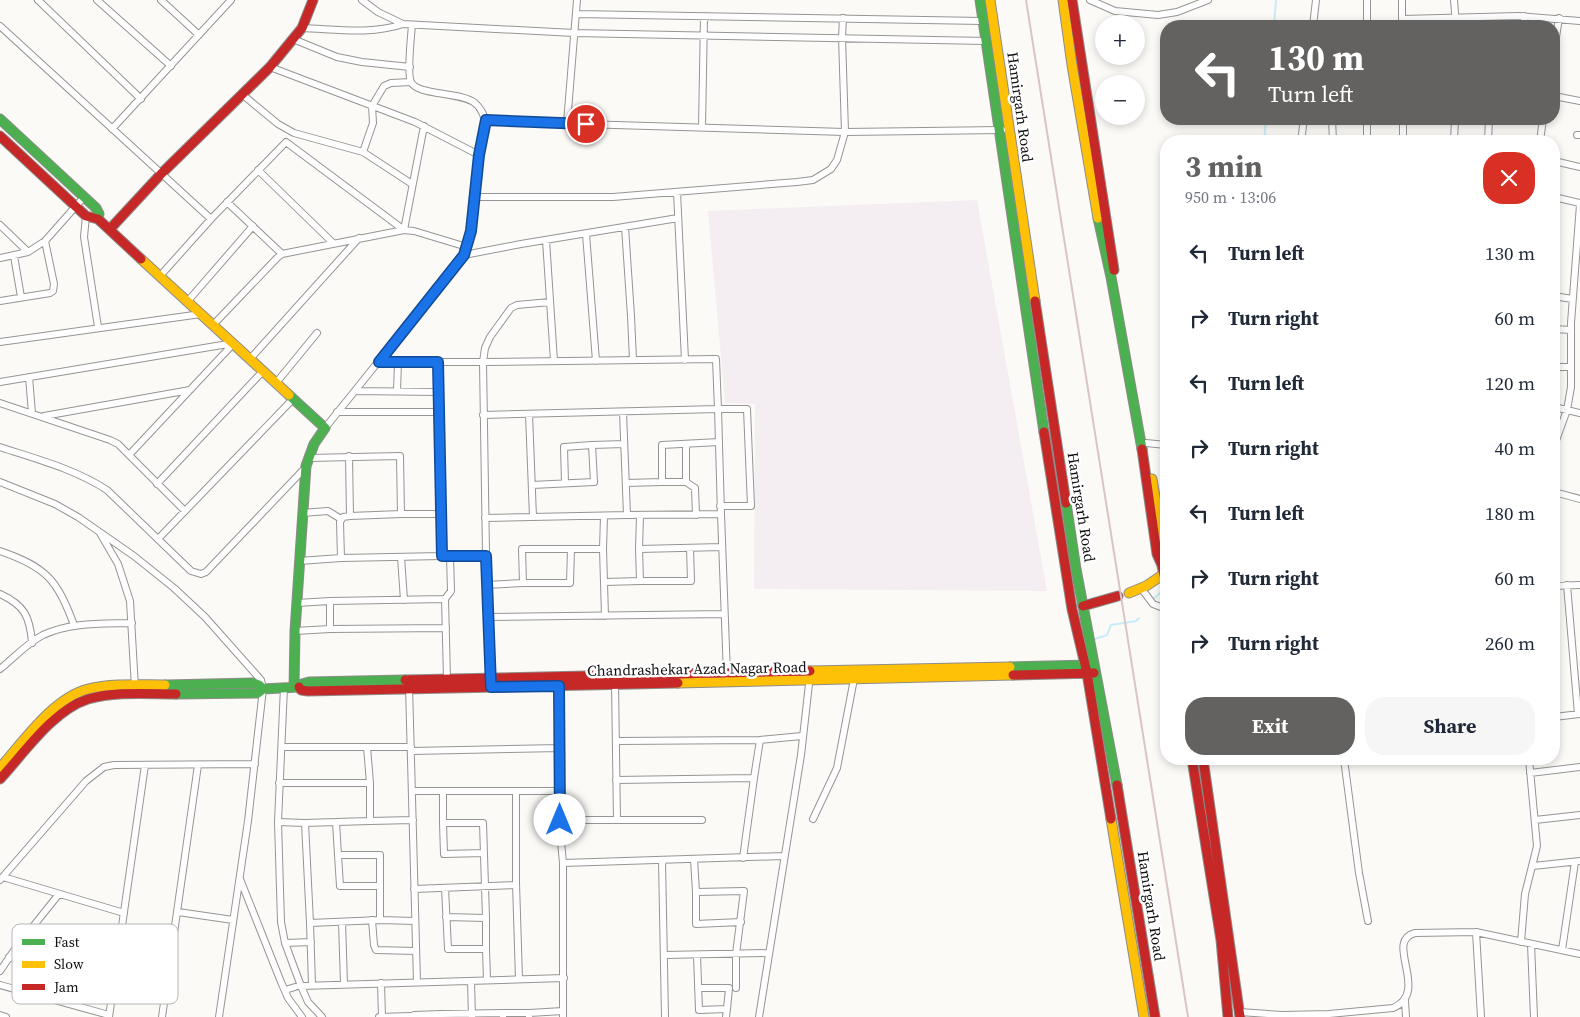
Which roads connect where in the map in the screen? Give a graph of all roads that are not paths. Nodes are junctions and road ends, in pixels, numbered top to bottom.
1 (38, 0) edge
2 (97, 0) edge
3 (161, 0) edge
4 (231, 0) edge
5 (313, 0) edge
6 (362, 0) edge
7 (577, 0) edge
8 (980, 0) edge
9 (990, 0) edge
10 (1062, 0) edge
11 (1072, 0) edge
12 (1090, 0) edge
13 (1208, 0) edge
14 (1316, 0) edge
15 (1367, 0) edge
16 (1402, 0) edge
17 (1454, 0) edge
18 (576, 14) junction
19 (704, 16) junction
20 (1524, 16) junction
21 (1491, 17) joint
22 (843, 18) junction
23 (1456, 18) junction
24 (1559, 18) joint
25 (1314, 20) edge
26 (1368, 20) edge
27 (1402, 20) edge
28 (1434, 20) edge
29 (1524, 20) edge
30 (1580, 20) edge
31 (983, 21) junction
32 (403, 24) junction
33 (412, 25) junction
34 (0, 26) edge
35 (302, 28) junction
36 (574, 33) junction
37 (199, 35) junction
38 (704, 35) junction
39 (842, 37) junction
40 (293, 39) junction
41 (987, 41) junction
42 (171, 66) junction
43 (270, 67) junction
44 (410, 67) junction
45 (411, 82) junction
46 (242, 95) junction
47 (1560, 97) edge
48 (141, 99) junction
49 (1580, 101) edge
50 (372, 106) junction
51 (0, 119) edge
52 (486, 120) junction
53 (567, 123) junction
54 (424, 126) junction
55 (702, 127) junction
56 (112, 129) junction
57 (1004, 130) junction
58 (845, 132) junction
59 (294, 133) junction
60 (0, 136) edge
61 (286, 142) junction
62 (363, 152) junction
63 (479, 155) junction
64 (1560, 162) edge
65 (1580, 167) edge
66 (258, 170) junction
67 (161, 174) junction
68 (412, 184) junction
69 (677, 192) junction
70 (84, 197) junction
71 (475, 197) junction
72 (1560, 199) edge
73 (228, 202) junction
74 (1580, 204) edge
75 (75, 206) junction
76 (86, 216) junction
77 (678, 218) junction
78 (98, 219) junction
79 (211, 219) junction
80 (0, 225) edge
81 (253, 226) junction
82 (625, 227) junction
83 (110, 230) junction
84 (404, 230) junction
85 (586, 234) junction
86 (359, 238) junction
87 (546, 240) junction
88 (45, 242) junction
89 (333, 243) junction
90 (467, 247) junction
91 (28, 252) junction
92 (282, 254) junction
93 (464, 255) junction
94 (14, 256) junction
95 (0, 258) edge
96 (1577, 274) edge
97 (160, 276) junction
98 (21, 297) junction
99 (1560, 297) edge
100 (1572, 299) junction
101 (0, 301) edge
102 (187, 302) junction
103 (550, 302) junction
104 (201, 314) junction
105 (213, 324) junction
106 (98, 327) junction
107 (1560, 329) edge
108 (1571, 330) junction
109 (317, 333) dead end
110 (0, 342) edge
111 (234, 343) junction
112 (250, 359) junction
113 (633, 360) junction
114 (686, 360) junction
115 (554, 361) junction
116 (596, 361) junction
117 (379, 362) junction
118 (398, 362) junction
119 (438, 362) junction
120 (483, 362) junction
121 (1560, 367) edge
122 (1571, 367) junction
123 (263, 371) junction
124 (29, 378) junction
125 (0, 382) edge
126 (276, 383) junction
127 (190, 390) junction
128 (356, 391) junction
129 (398, 391) junction
130 (439, 392) junction
131 (293, 399) junction
132 (0, 403) edge
133 (1560, 408) edge
134 (718, 409) junction
135 (1567, 410) junction
136 (337, 412) junction
137 (440, 412) junction
138 (623, 412) junction
139 (1580, 412) edge
140 (32, 414) junction
141 (529, 414) junction
142 (483, 415) junction
143 (42, 417) junction
144 (325, 428) junction
145 (1560, 429) edge
146 (719, 442) junction
147 (1146, 443) junction
148 (624, 444) junction
149 (686, 444) junction
150 (1160, 444) edge
151 (592, 445) junction
152 (0, 447) edge
153 (129, 455) junction
154 (349, 456) junction
155 (307, 462) junction
156 (0, 482) edge
157 (662, 482) junction
158 (686, 482) junction
159 (565, 483) junction
160 (626, 483) junction
161 (158, 484) junction
162 (532, 485) junction
163 (1560, 494) edge
164 (1580, 499) edge
165 (720, 506) junction
166 (185, 511) junction
167 (302, 513) junction
168 (401, 514) junction
169 (441, 514) junction
170 (721, 514) junction
171 (696, 515) junction
172 (1160, 515) edge
173 (350, 516) junction
174 (604, 516) junction
175 (627, 516) junction
176 (640, 516) junction
177 (533, 517) junction
178 (485, 518) junction
179 (341, 519) junction
180 (98, 530) junction
181 (158, 539) junction
182 (722, 547) junction
183 (690, 548) junction
184 (571, 549) junction
185 (603, 549) junction
186 (639, 549) junction
187 (0, 551) edge
188 (442, 556) junction
189 (450, 556) junction
190 (486, 556) junction
191 (401, 557) junction
192 (341, 558) junction
193 (1160, 560) edge
194 (299, 561) junction
195 (1160, 574) edge
196 (640, 581) junction
197 (605, 582) junction
198 (522, 584) junction
199 (486, 585) junction
200 (1567, 585) junction
201 (1580, 585) edge
202 (1560, 586) edge
203 (1141, 588) junction
204 (1130, 593) dead end
205 (0, 594) edge
206 (1118, 596) dead end
207 (445, 599) junction
208 (404, 600) junction
209 (330, 601) junction
210 (297, 603) junction
211 (1083, 606) junction
212 (1160, 607) edge
213 (724, 614) junction
214 (605, 616) junction
215 (487, 617) junction
216 (132, 623) junction
217 (74, 625) junction
218 (446, 628) junction
219 (330, 629) junction
220 (295, 631) junction
221 (32, 642) junction
222 (0, 669) edge
223 (1086, 669) junction
224 (1096, 669) junction
225 (810, 676) junction
226 (727, 678) junction
227 (447, 679) junction
228 (854, 679) junction
229 (615, 680) junction
230 (559, 681) junction
231 (490, 683) junction
232 (409, 685) junction
233 (292, 687) junction
234 (263, 689) junction
235 (135, 690) junction
236 (1579, 714) edge
237 (1560, 716) edge
238 (802, 736) junction
239 (760, 740) junction
240 (616, 741) junction
241 (367, 747) junction
242 (282, 748) junction
243 (560, 748) junction
244 (411, 749) junction
245 (198, 764) junction
246 (255, 764) junction
247 (145, 765) junction
248 (1193, 765) edge
249 (1204, 765) edge
250 (1345, 765) edge
251 (1529, 765) edge
252 (1580, 766) edge
253 (0, 768) edge
254 (1530, 773) junction
255 (754, 778) junction
256 (0, 780) edge
257 (616, 780) junction
258 (279, 783) junction
259 (370, 783) junction
260 (412, 791) junction
261 (443, 791) junction
262 (516, 791) junction
263 (559, 791) junction
264 (1580, 815) edge
265 (813, 819) dead end
266 (413, 820) junction
267 (560, 820) junction
268 (617, 820) junction
269 (702, 820) dead end
270 (1535, 820) junction
271 (370, 821) junction
272 (278, 822) junction
273 (336, 822) junction
274 (305, 823) junction
275 (444, 824) junction
276 (484, 853) junction
277 (338, 855) junction
278 (783, 856) junction
279 (743, 858) junction
280 (694, 859) junction
281 (662, 860) junction
282 (1577, 862) edge
283 (563, 863) junction
284 (1533, 866) junction
285 (240, 878) junction
286 (2, 879) edge
287 (484, 885) junction
288 (516, 885) junction
289 (380, 886) junction
290 (446, 888) junction
291 (414, 889) junction
292 (696, 892) junction
293 (59, 894) junction
294 (178, 912) junction
295 (124, 913) junction
296 (446, 917) junction
297 (486, 918) junction
298 (233, 920) junction
299 (372, 920) junction
300 (380, 920) junction
301 (415, 921) junction
302 (1368, 921) dead end
303 (342, 922) junction
304 (740, 922) junction
305 (310, 923) junction
306 (35, 924) edge
307 (122, 924) edge
308 (176, 924) edge
309 (1476, 932) junction
310 (311, 942) junction
311 (1521, 942) junction
312 (285, 943) junction
313 (1531, 944) junction
314 (486, 949) junction
315 (416, 950) junction
316 (1562, 950) junction
317 (12, 953) edge
318 (768, 953) junction
319 (736, 954) junction
320 (1580, 954) edge
321 (665, 955) junction
322 (697, 955) junction
323 (9, 957) junction
324 (12, 958) edge
325 (0, 971) edge
326 (564, 978) junction
327 (519, 979) junction
328 (487, 980) junction
329 (472, 981) junction
330 (416, 982) junction
331 (381, 983) junction
332 (344, 984) junction
333 (312, 985) junction
334 (298, 986) junction
335 (698, 988) junction
336 (736, 988) dead end
337 (285, 990) junction
338 (1405, 1001) junction
339 (65, 1004) edge
340 (164, 1004) edge
341 (727, 1009) junction
342 (1378, 1009) junction
343 (563, 1014) edge
344 (1240, 1014) edge
345 (0, 1015) edge
346 (503, 1015) edge
347 (529, 1015) edge
348 (1349, 1015) edge
349 (109, 1016) edge
350 (410, 1016) edge
351 (441, 1016) edge
352 (472, 1016) edge
353 (1273, 1016) edge
354 (1297, 1016) edge
355 (1329, 1016) edge
356 (6, 1017) edge
357 (162, 1017) edge
358 (218, 1017) edge
359 (302, 1017) edge
360 (322, 1017) edge
361 (381, 1017) edge
362 (665, 1017) edge
363 (726, 1017) edge
364 (759, 1017) edge
365 (1144, 1017) edge
366 (1155, 1017) edge
367 (1228, 1017) edge
368 (1379, 1017) edge
369 (1406, 1017) edge
370 (1481, 1017) edge
371 (1534, 1017) edge

1 - 48 street
2 - 42 street
3 - 37 street
4 - 37 street
5 - 35 street
6 - 32 street
7 - 18 street
8 - 31 street, Hamirgarh Road
9 - 57 street, Hamirgarh Road
10 - 193 street
11 - 147 street
12 - 13 street
14 - 25 street
15 - 26 street
16 - 27 street
17 - 23 street
18 - 19 street
18 - 36 street
19 - 22 street
19 - 38 street
20 - 21 street
20 - 24 street
20 - 29 street
21 - 23 street
22 - 31 street
22 - 39 street
23 - 28 street
24 - 30 street
31 - 41 street, Hamirgarh Road
32 - 33 street
32 - 35 street
33 - 36 street
33 - 44 street
34 - 56 street
35 - 40 street
36 - 38 street
36 - 53 street
37 - 42 street
38 - 39 street
38 - 55 street
39 - 41 street
39 - 58 street
40 - 43 street
40 - 44 street
41 - 57 street, Hamirgarh Road
42 - 48 street
43 - 46 street
43 - 50 street
44 - 45 street
45 - 50 street
45 - 52 street
46 - 59 street
46 - 67 street
47 - 49 street
48 - 56 street
50 - 54 street
50 - 62 street
51 - 70 street
52 - 53 street
52 - 63 street
53 - 55 street
54 - 63 street
54 - 68 street
55 - 58 street
56 - 67 street
57 - 58 street
57 - 211 street, Hamirgarh Road
57 - 223 street, Hamirgarh Road
58 - 69 street
59 - 61 street
59 - 62 street
60 - 75 street
61 - 66 street
61 - 84 street
62 - 68 street
63 - 71 street
64 - 65 street
66 - 73 street
66 - 89 street
67 - 79 street
67 - 83 street
68 - 84 street
69 - 71 street
69 - 77 street
70 - 75 street
70 - 78 street
71 - 90 street
72 - 74 street
73 - 79 street
73 - 81 street
74 - 96 street
75 - 76 street
75 - 88 street
76 - 78 street
76 - 106 street
77 - 82 street
77 - 114 street
78 - 83 street
79 - 97 street
80 - 91 street
81 - 92 street
81 - 102 street
82 - 85 street
82 - 113 street
83 - 97 street
84 - 86 street
84 - 90 street
85 - 87 street
85 - 116 street
86 - 89 street
86 - 112 street
87 - 93 street
87 - 103 street
88 - 91 street
88 - 98 street
89 - 92 street
90 - 93 street
91 - 94 street
92 - 105 street
93 - 117 street
94 - 95 street
94 - 98 street
96 - 100 street
97 - 102 street
98 - 101 street
99 - 100 street
100 - 108 street
102 - 104 street
103 - 115 street
103 - 120 street
104 - 105 street
104 - 106 street
105 - 111 street
106 - 110 street
107 - 108 street
108 - 122 street
109 - 126 street
111 - 112 street
111 - 124 street
111 - 127 street
112 - 123 street
113 - 114 street
113 - 116 street
114 - 134 street
115 - 116 street
115 - 120 street
117 - 118 street
117 - 128 street
118 - 119 street
118 - 129 street
119 - 120 street
119 - 130 street
120 - 142 street
121 - 122 street
122 - 135 street
123 - 126 street
123 - 161 street
124 - 125 street
124 - 140 street
126 - 131 street
127 - 143 street
127 - 153 street
128 - 129 street
128 - 136 street
129 - 130 street
130 - 137 street
131 - 144 street
131 - 166 street
132 - 140 street
133 - 135 street
134 - 138 street
134 - 146 street
134 - 165 street
135 - 139 street
135 - 145 street
136 - 137 street
136 - 144 street
137 - 169 street
138 - 141 street
138 - 148 street
140 - 143 street
141 - 142 street
141 - 162 street
142 - 178 street
143 - 153 street
144 - 155 street
146 - 149 street
146 - 165 street
147 - 150 street
147 - 172 street
148 - 151 street
148 - 160 street
149 - 157 street
149 - 158 street
151 - 159 street
151 - 159 street
152 - 181 street
153 - 161 street
154 - 155 street
154 - 168 street
154 - 173 street
155 - 167 street
155 - 181 street
156 - 180 street
157 - 158 street
157 - 160 street
158 - 171 street
159 - 162 street
160 - 175 street
161 - 166 street
162 - 177 street
163 - 164 street
165 - 170 street
166 - 181 street
167 - 179 street
167 - 194 street
168 - 169 street
168 - 173 street
169 - 188 street
170 - 171 street
170 - 182 street
171 - 176 street
173 - 179 street
174 - 175 street
174 - 177 street
174 - 185 street
175 - 176 street
176 - 186 street
177 - 178 street
178 - 190 street
179 - 192 street
180 - 216 street
180 - 234 street
182 - 183 street
182 - 213 street
183 - 186 street
183 - 196 street
184 - 185 street
184 - 198 street
184 - 198 street
185 - 197 street
186 - 196 street
187 - 217 street
188 - 189 street
188 - 191 street
189 - 190 street
189 - 207 street
190 - 199 street
191 - 192 street
191 - 208 street
192 - 194 street
194 - 210 street
195 - 203 street
196 - 197 street
197 - 214 street
198 - 199 street
199 - 215 street
200 - 201 street
200 - 202 street
200 - 236 street
203 - 204 street
203 - 212 street
205 - 221 street
206 - 211 street
207 - 208 street
207 - 218 street
208 - 209 street
209 - 210 street
209 - 219 street
210 - 220 street
211 - 224 street, Hamirgarh Road
213 - 214 street
213 - 226 street
214 - 215 street
215 - 231 street
216 - 217 street
216 - 235 street
217 - 221 street
218 - 219 street
218 - 227 street
219 - 220 street
220 - 233 street
221 - 222 street
223 - 224 street, Chandrashekar Azad Nagar Road
223 - 225 street, Chandrashekar Azad Nagar Road
223 - 228 street, Chandrashekar Azad Nagar Road
223 - 365 street, Hamirgarh Road
224 - 366 street, Hamirgarh Road
225 - 226 street, Chandrashekar Azad Nagar Road
225 - 228 street, Chandrashekar Azad Nagar Road
225 - 238 street
226 - 229 street, Chandrashekar Azad Nagar Road
227 - 231 street, Chandrashekar Azad Nagar Road
227 - 232 street, Chandrashekar Azad Nagar Road
228 - 265 street
229 - 230 street, Chandrashekar Azad Nagar Road
229 - 240 street
230 - 231 street, Chandrashekar Azad Nagar Road
230 - 243 street
231 - 232 street, Chandrashekar Azad Nagar Road
232 - 233 street, Chandrashekar Azad Nagar Road
232 - 244 street
233 - 234 street, Chandrashekar Azad Nagar Road
233 - 242 street
234 - 235 street, Chandrashekar Azad Nagar Road
234 - 246 street
235 - 253 street
235 - 256 street
236 - 237 street
238 - 239 street
238 - 278 street
239 - 240 street
239 - 255 street
240 - 257 street
241 - 242 street
241 - 244 street
241 - 259 street
242 - 258 street
243 - 244 street
243 - 263 street
244 - 260 street
245 - 246 street
245 - 247 street
245 - 294 street
246 - 285 street
247 - 286 street
247 - 295 street
248 - 367 street
249 - 344 street
250 - 302 street
251 - 254 street
252 - 254 street
254 - 270 street
255 - 257 street
255 - 279 street
257 - 268 street
258 - 259 street
258 - 272 street
259 - 271 street
260 - 261 street
260 - 266 street
261 - 262 street
261 - 275 street
262 - 263 street
262 - 288 street
263 - 267 street
264 - 270 street
266 - 271 street
266 - 291 street
267 - 268 street
267 - 283 street
268 - 269 street
270 - 284 street
271 - 273 street
272 - 274 street
272 - 312 street
273 - 274 street
273 - 277 street
274 - 305 street
275 - 276 street
275 - 276 street
276 - 287 street
277 - 289 street
277 - 289 street
278 - 279 street
278 - 318 street
279 - 280 street
280 - 281 street
280 - 292 street
281 - 283 street
281 - 321 street
282 - 284 street
282 - 316 street
283 - 326 street
284 - 311 street
285 - 298 street
285 - 337 street
286 - 293 street
287 - 288 street
287 - 290 street
287 - 297 street
288 - 327 street
289 - 300 street
290 - 291 street
290 - 296 street
291 - 301 street
292 - 304 street
292 - 304 street
293 - 295 street
293 - 306 street
294 - 298 street
294 - 308 street
295 - 307 street
296 - 297 street
296 - 314 street
297 - 314 street
298 - 358 street
299 - 300 street
299 - 303 street
299 - 315 street
300 - 301 street
301 - 315 street
303 - 305 street
303 - 332 street
304 - 319 street
305 - 310 street
309 - 311 street
309 - 338 street
309 - 370 street
310 - 312 street
310 - 333 street
311 - 313 street
312 - 334 street
313 - 316 street
313 - 371 street
314 - 328 street
315 - 330 street
316 - 320 street
317 - 323 street
318 - 319 street
318 - 364 street
319 - 322 street
319 - 336 street
321 - 322 street
321 - 362 street
322 - 335 street
323 - 324 street
323 - 325 street
326 - 327 street
326 - 343 street
327 - 328 street
328 - 329 street
329 - 330 street
329 - 352 street
330 - 331 street
331 - 332 street
331 - 361 street
332 - 333 street
333 - 334 street
334 - 337 street
334 - 360 street
335 - 341 street
335 - 341 street
337 - 359 street
338 - 342 street
338 - 369 street
339 - 349 street
340 - 357 street
341 - 363 street
342 - 348 street
342 - 368 street
343 - 347 street
344 - 353 street
345 - 356 street
346 - 347 street
346 - 352 street
348 - 355 street
350 - 351 street
350 - 361 street
351 - 352 street
353 - 354 street
354 - 355 street

